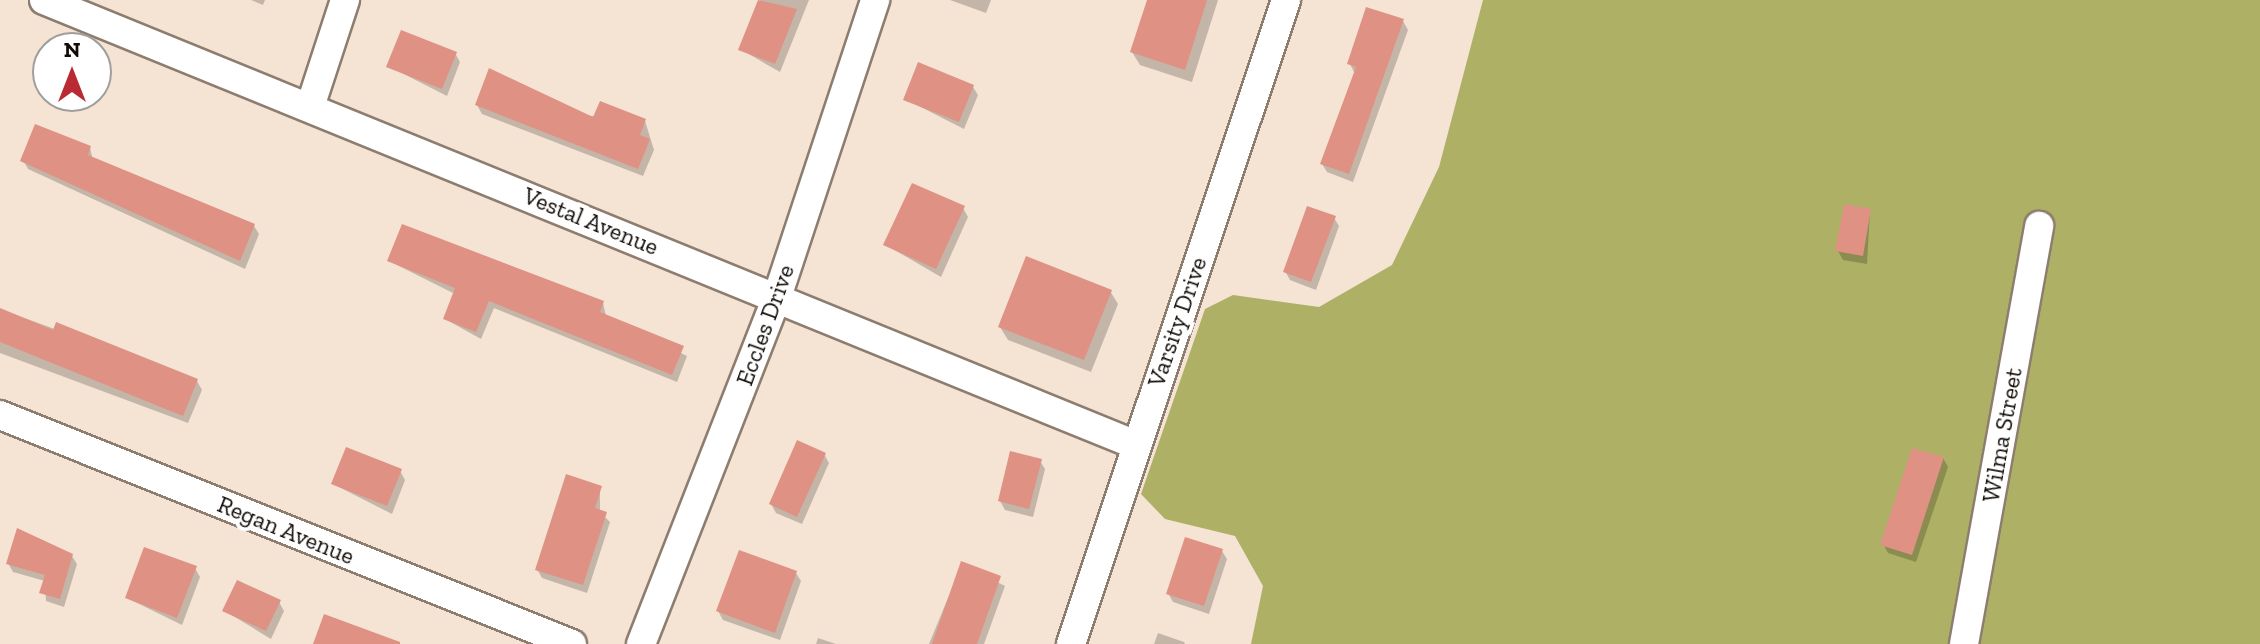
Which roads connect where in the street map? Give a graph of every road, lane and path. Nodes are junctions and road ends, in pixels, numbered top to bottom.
1 (44, 0) edge
2 (345, 0) edge
3 (875, 0) edge
4 (1286, 0) edge
5 (310, 107) junction
6 (2039, 226) dead end
7 (777, 297) junction
8 (0, 415) edge
9 (1136, 445) junction
10 (572, 644) edge
11 (641, 644) edge
12 (1071, 644) edge
13 (1964, 644) edge

1 - 5 street, Vestal Avenue
2 - 5 street
3 - 7 street, Eccles Drive
4 - 9 street, Varsity Drive
5 - 7 street, Vestal Avenue
6 - 13 street, Wilma Street
7 - 9 street, Vestal Avenue
7 - 11 street, Eccles Drive
8 - 10 street, Regan Avenue
9 - 12 street, Varsity Drive

